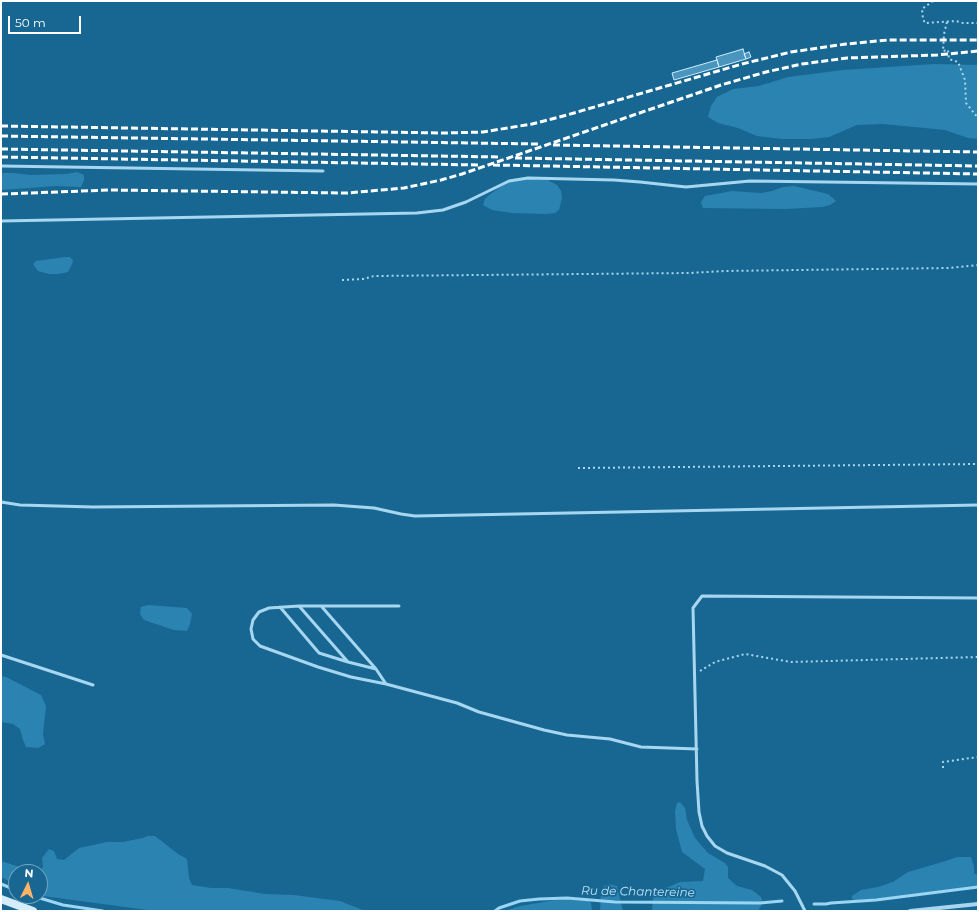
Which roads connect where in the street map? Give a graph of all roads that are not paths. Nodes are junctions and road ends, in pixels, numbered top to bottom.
1 (1, 166) edge
2 (323, 171) dead end
3 (978, 184) edge
4 (1, 220) edge
5 (1, 502) edge
6 (978, 505) edge
7 (978, 598) edge
8 (300, 606) junction
9 (321, 606) junction
10 (399, 606) dead end
11 (280, 607) junction
12 (1, 655) edge
13 (348, 662) junction
14 (376, 669) junction
15 (386, 684) junction
16 (93, 685) dead end
17 (697, 750) junction
18 (1, 899) edge
19 (978, 904) edge
20 (33, 911) edge
21 (805, 911) edge
22 (910, 911) edge

1 - 2 lane
3 - 4 lane
5 - 6 lane
7 - 17 lane
8 - 9 lane
8 - 11 lane
8 - 13 lane
9 - 10 lane
9 - 14 lane
11 - 13 lane
11 - 15 lane
12 - 16 lane
13 - 14 lane
14 - 15 lane
15 - 17 lane
17 - 21 lane
18 - 20 street
19 - 22 street

